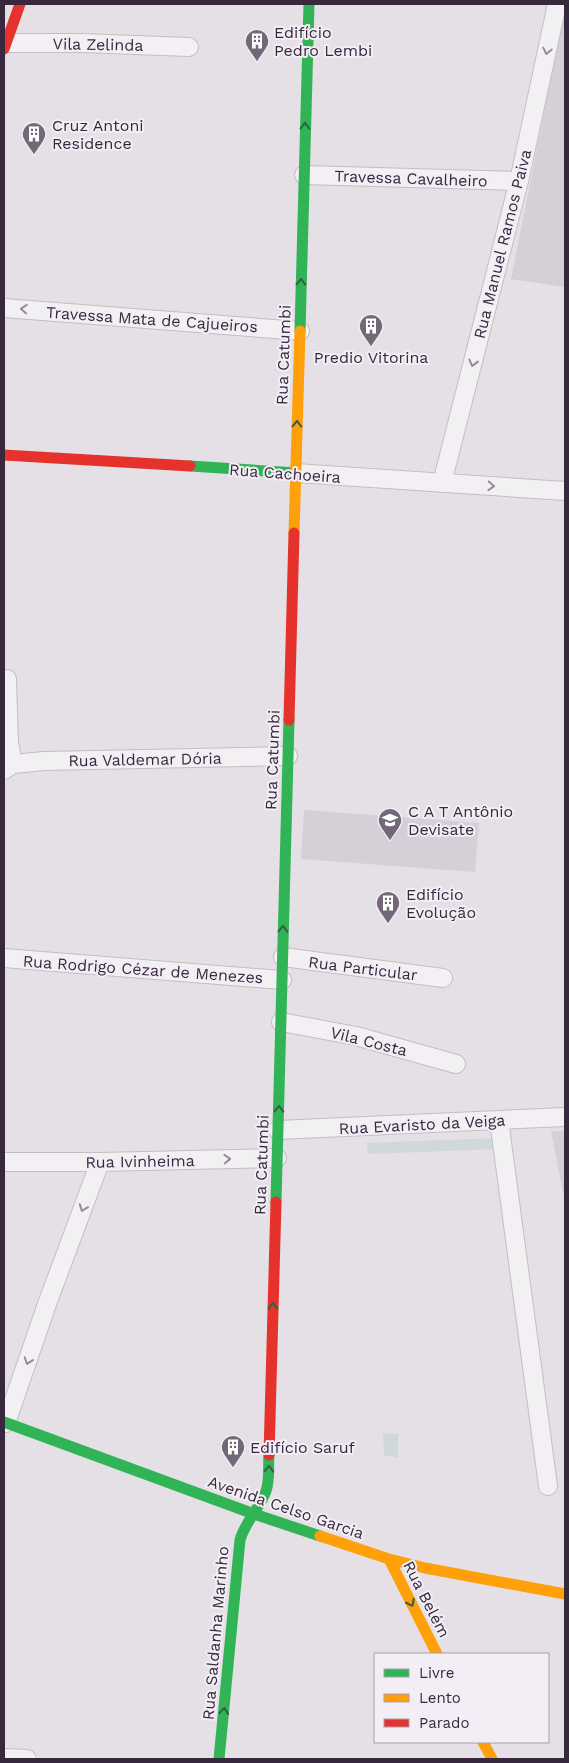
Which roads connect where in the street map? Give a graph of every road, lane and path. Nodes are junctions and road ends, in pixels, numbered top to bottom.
1 (20, 4) edge
2 (309, 4) edge
3 (557, 4) edge
4 (5, 46) edge
5 (190, 47) dead end
6 (304, 175) junction
7 (519, 181) junction
8 (4, 308) edge
9 (300, 331) junction
10 (4, 455) edge
11 (296, 473) junction
12 (442, 483) junction
13 (565, 491) edge
14 (4, 679) edge
15 (288, 756) junction
16 (8, 767) edge
17 (282, 957) junction
18 (4, 958) edge
19 (443, 978) dead end
20 (282, 980) junction
21 (281, 1022) junction
22 (456, 1064) dead end
23 (565, 1117) edge
24 (499, 1120) junction
25 (278, 1130) junction
26 (277, 1158) junction
27 (4, 1162) edge
28 (100, 1162) junction
29 (5, 1423) edge
30 (548, 1486) dead end
31 (254, 1514) junction
32 (389, 1559) junction
33 (565, 1594) edge
34 (436, 1653) edge
35 (484, 1743) edge
36 (4, 1758) edge
37 (27, 1759) edge
38 (219, 1759) edge
39 (492, 1759) edge

1 - 4 main road
6 -> 2 main road, Rua Catumbi
3 -> 7 street, Rua Manuel Ramos Paiva
4 - 5 street, Vila Zelinda
6 - 7 street, Travessa Cavalheiro
9 -> 6 main road, Rua Catumbi
7 -> 12 street, Rua Manuel Ramos Paiva
9 -> 8 street, Travessa Mata de Cajueiros
11 -> 9 main road, Rua Catumbi
10 - 11 main road, Rua Cachoeira
11 - 12 street, Rua Cachoeira
11 - 15 main road, Rua Catumbi
12 -> 13 street, Rua Cachoeira
14 - 16 street
15 - 16 street, Rua Valdemar Dória
17 -> 15 main road, Rua Catumbi
17 - 19 street, Rua Particular
17 - 20 main road, Rua Catumbi
18 - 20 street, Rua Rodrigo Cézar de Menezes
20 - 21 main road, Rua Catumbi
21 - 22 street, Vila Costa
25 -> 21 main road, Rua Catumbi
23 - 24 street, Rua Evaristo da Veiga
24 - 25 street, Rua Evaristo da Veiga
24 - 30 street
25 - 26 main road, Rua Catumbi
28 -> 26 street, Rua Ivinheima
31 -> 26 main road, Rua Catumbi
27 - 28 street, Rua Ivinheima
28 -> 29 street
29 - 31 main road, Avenida Celso Garcia
31 - 32 main road, Avenida Celso Garcia
38 -> 31 main road, Rua Saldanha Marinho
32 - 33 main road, Avenida Celso Garcia
32 -> 34 main road, Rua Belém
35 - 39 main road
36 - 37 street

